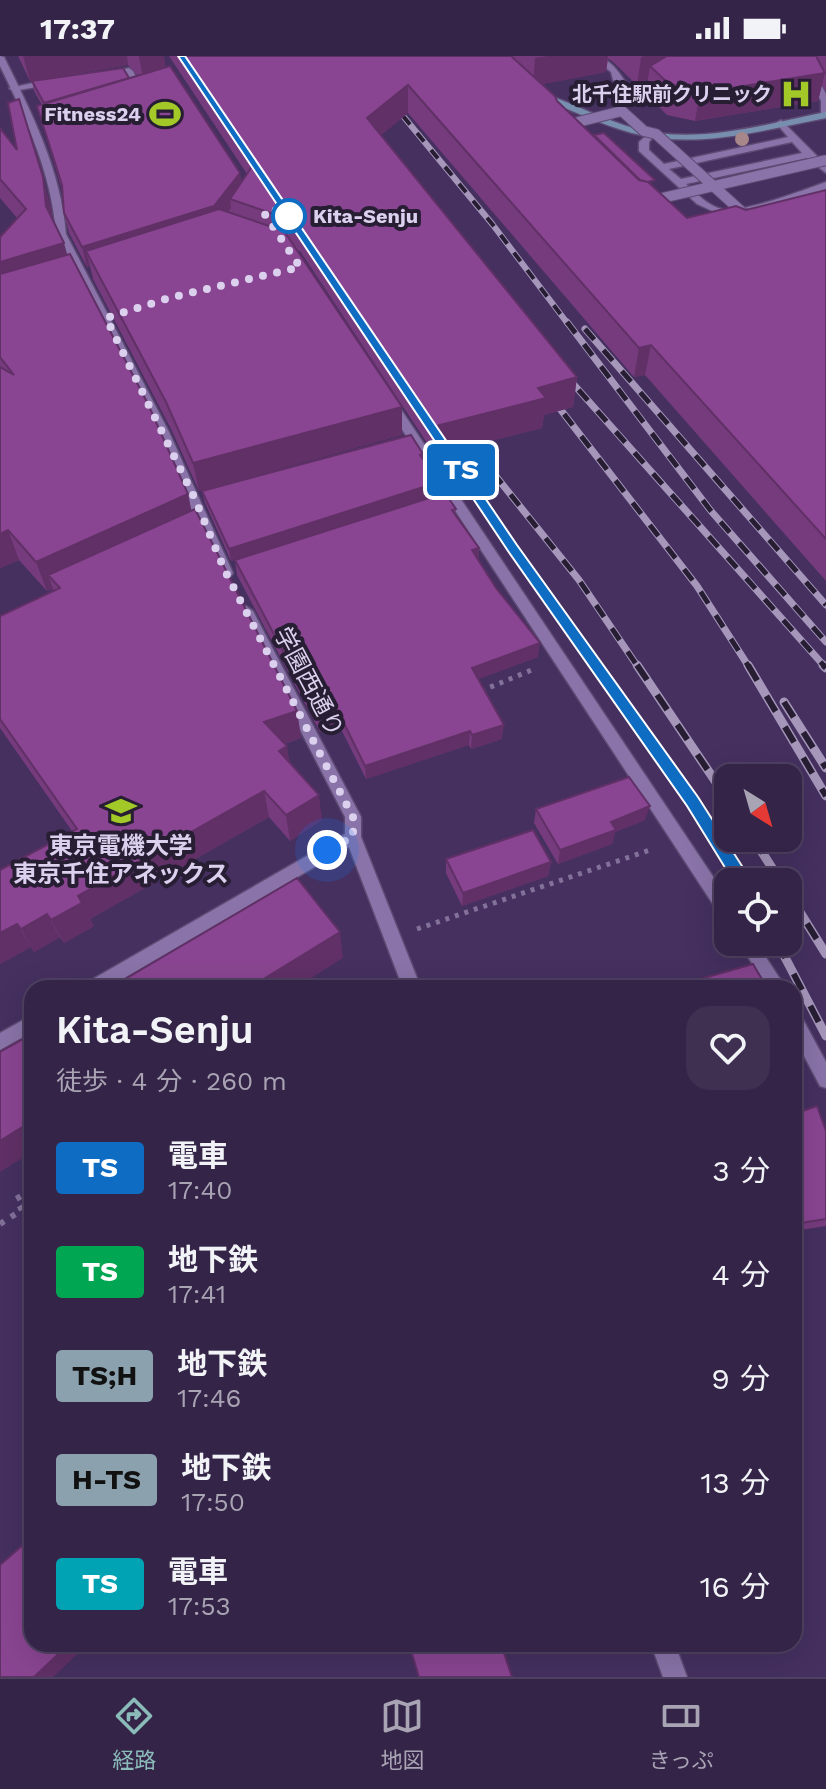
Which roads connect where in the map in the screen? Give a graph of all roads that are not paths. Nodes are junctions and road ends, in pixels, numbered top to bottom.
1 (595, 56) edge
2 (699, 56) edge
3 (802, 56) edge
4 (0, 57) edge
5 (96, 75) edge
6 (67, 80) edge
7 (153, 87) edge
8 (13, 88) junction
9 (141, 91) junction
10 (527, 92) edge
11 (127, 95) edge
12 (632, 95) junction
13 (826, 114) edge
14 (46, 119) edge
15 (607, 122) junction
16 (33, 123) junction
17 (781, 123) junction
18 (647, 133) junction
19 (571, 135) edge
20 (794, 139) junction
21 (810, 154) junction
22 (825, 157) edge
23 (661, 168) junction
24 (826, 170) edge
25 (678, 183) junction
26 (708, 185) junction
27 (826, 185) edge
28 (826, 199) edge
29 (754, 221) junction
30 (734, 229) edge
31 (382, 390) edge
32 (415, 439) junction
33 (400, 443) edge
34 (455, 497) junction
35 (440, 501) edge
36 (232, 585) edge
37 (240, 599) edge
38 (353, 837) junction
39 (714, 892) edge
40 (756, 956) edge
41 (106, 980) edge
42 (409, 980) edge
43 (772, 980) edge
44 (24, 1028) edge
45 (802, 1035) edge
46 (0, 1042) edge
47 (826, 1080) edge
48 (666, 1652) edge
49 (675, 1677) edge

1 - 12 street
2 - 12 street
3 - 13 street
4 - 8 street
5 - 9 street
6 - 8 street
7 - 9 street
8 - 16 street
9 - 11 street
10 - 15 street
12 - 15 street
13 - 17 street
14 - 16 street
15 - 18 street
16 - 36 street
17 - 18 street
17 - 20 street
18 - 19 street, bridge
18 - 23 street
18 - 26 street, bridge
20 - 21 street
20 - 23 street
21 - 24 street
21 - 25 street
22 - 26 street, bridge
23 - 25 street
25 - 27 street
26 - 26 street, bridge
26 - 29 street, bridge
28 - 29 street
29 - 30 street
31 - 32 street
32 - 33 street
32 - 34 street
34 - 35 street
34 - 39 street
37 - 38 street, 学園西通り
38 - 41 street
38 - 42 street, 学園西通り
40 - 43 street
44 - 46 street
45 - 47 street
48 - 49 street

